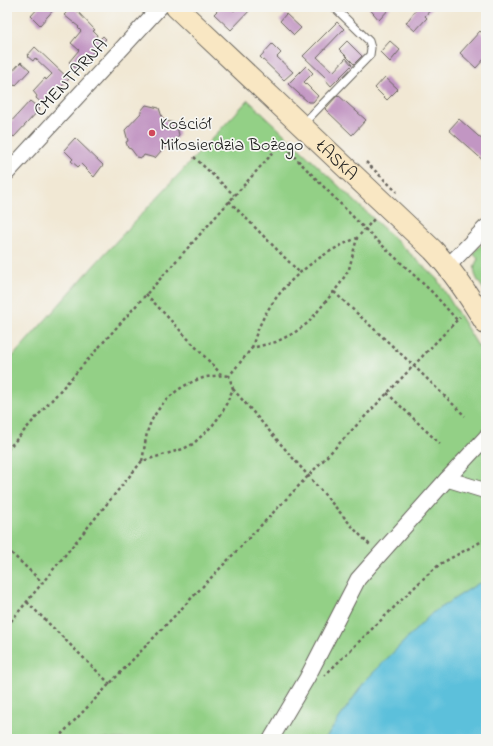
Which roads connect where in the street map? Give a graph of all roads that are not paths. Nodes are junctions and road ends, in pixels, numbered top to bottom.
1 (160, 7) edge
2 (176, 7) edge
3 (334, 7) edge
4 (294, 131) junction
5 (7, 174) edge
6 (486, 227) edge
7 (448, 266) junction
8 (486, 324) edge
9 (486, 437) edge
10 (447, 479) junction
11 (486, 491) edge
12 (271, 739) edge

1 - 5 street, CMENTARNA
2 - 4 main road, ŁASKA
3 - 4 lane
4 - 7 main road, ŁASKA
6 - 7 street
7 - 8 main road, ŁASKA
9 - 10 street
10 - 11 street
10 - 12 street

